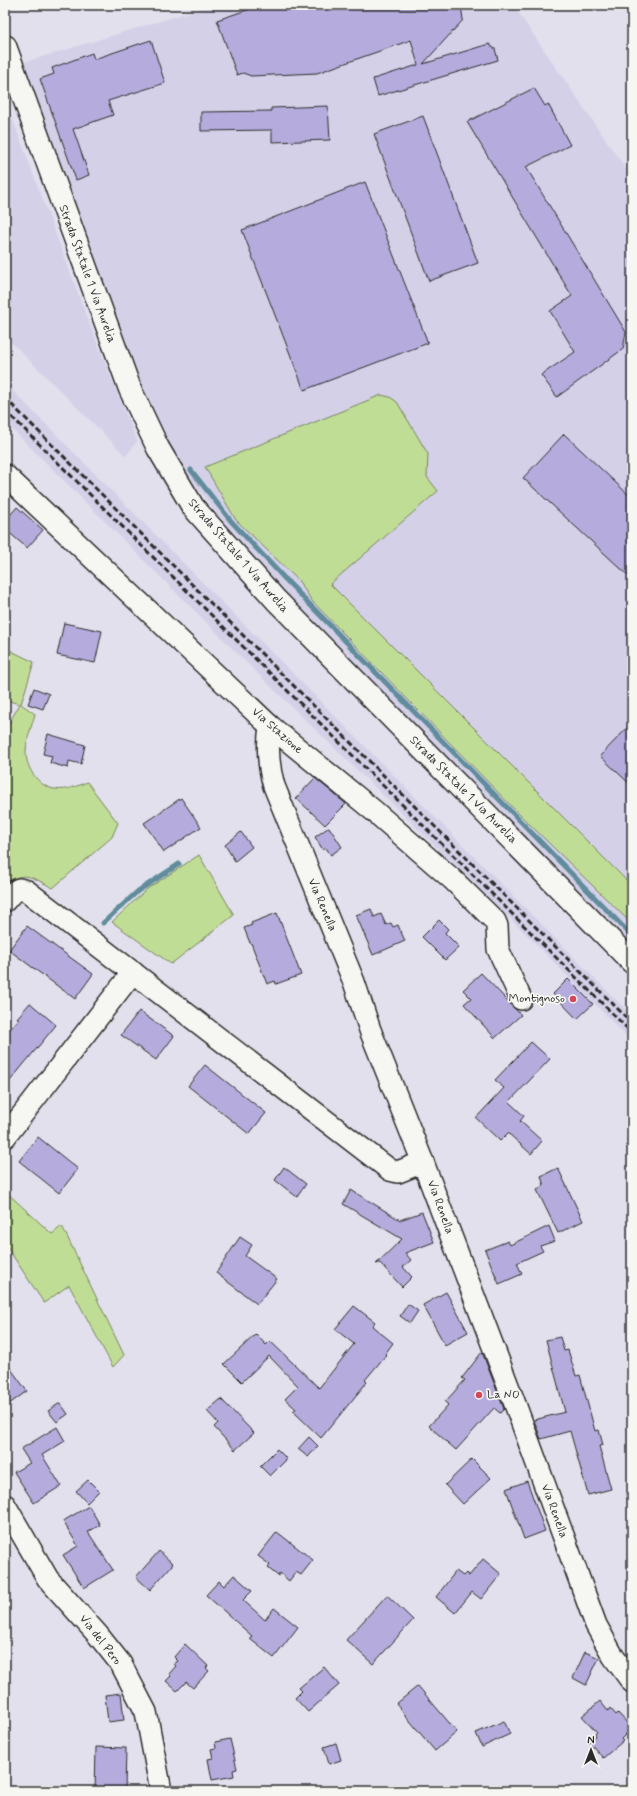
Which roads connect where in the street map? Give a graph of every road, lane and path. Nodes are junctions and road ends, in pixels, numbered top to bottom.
1 (5, 46) edge
2 (5, 475) edge
3 (270, 726) junction
4 (5, 901) edge
5 (632, 962) edge
6 (133, 972) junction
7 (521, 999) dead end
8 (5, 1137) edge
9 (423, 1162) junction
10 (5, 1505) edge
11 (632, 1682) edge
12 (161, 1791) edge

1 - 5 main road, Strada Statale 1 Via Aurelia
2 - 3 street, Via Stazione
3 - 7 street, Via Stazione
3 - 9 street, Via Renella
4 - 6 street
6 - 8 street
6 - 9 street
9 - 11 street, Via Renella
10 - 12 street, Via del Pero

